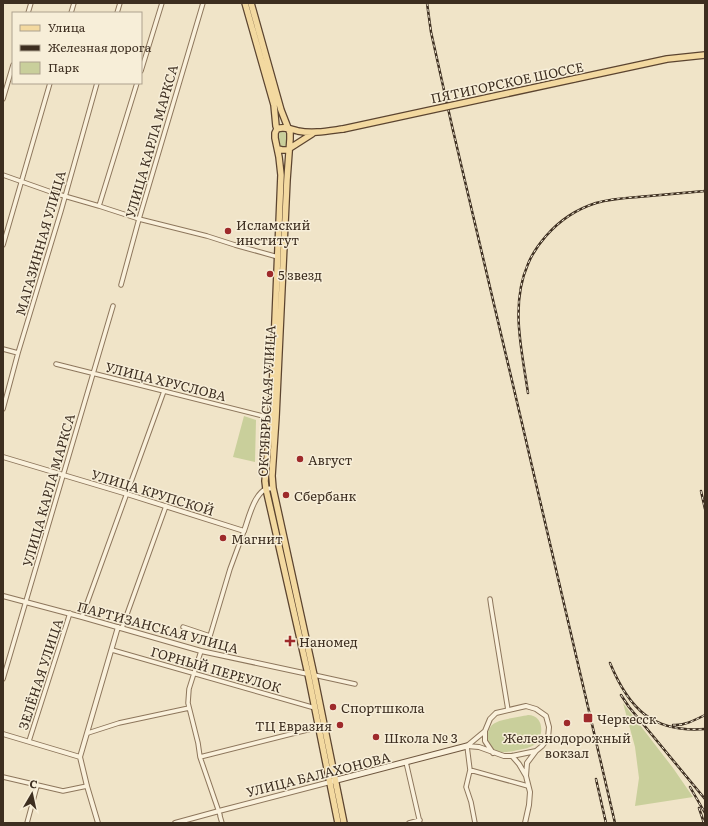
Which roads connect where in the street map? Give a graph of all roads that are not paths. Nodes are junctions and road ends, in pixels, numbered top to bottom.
1 (162, 3) edge
2 (203, 3) edge
3 (245, 3) edge
4 (251, 3) edge
5 (705, 55) edge
6 (12, 68) edge
7 (142, 68) edge
8 (50, 84) edge
9 (97, 84) edge
10 (137, 84) edge
11 (3, 99) edge
12 (287, 128) junction
13 (277, 129) junction
14 (314, 133) junction
15 (278, 148) junction
16 (289, 148) junction
17 (3, 175) edge
18 (22, 182) junction
19 (64, 196) junction
20 (99, 206) junction
21 (139, 218) junction
22 (3, 245) edge
23 (278, 257) junction
24 (120, 285) dead end
25 (112, 306) dead end
26 (3, 349) edge
27 (18, 353) junction
28 (56, 364) dead end
29 (93, 374) junction
30 (164, 391) junction
31 (3, 409) edge
32 (270, 418) junction
33 (3, 457) edge
34 (63, 474) junction
35 (273, 488) junction
36 (266, 489) junction
37 (127, 494) junction
38 (166, 506) junction
39 (244, 531) junction
40 (3, 596) edge
41 (490, 599) dead end
42 (25, 602) junction
43 (70, 614) junction
44 (82, 617) junction
45 (183, 627) dead end
46 (120, 628) junction
47 (112, 650) junction
48 (201, 651) junction
49 (194, 674) junction
50 (308, 674) junction
51 (314, 675) junction
52 (3, 680) edge
53 (355, 684) dead end
54 (189, 708) junction
55 (314, 708) junction
56 (508, 710) junction
57 (319, 727) junction
58 (485, 731) junction
59 (88, 733) junction
60 (3, 734) edge
61 (29, 742) junction
62 (467, 746) junction
63 (536, 751) junction
64 (493, 753) junction
65 (512, 756) junction
66 (80, 757) junction
67 (200, 757) junction
68 (406, 762) junction
69 (470, 770) junction
70 (526, 776) junction
71 (3, 777) edge
72 (333, 781) junction
73 (37, 786) junction
74 (87, 786) junction
75 (528, 786) junction
76 (220, 814) junction
77 (420, 822) edge
78 (27, 823) edge
79 (98, 823) edge
80 (175, 823) edge
81 (222, 823) edge
82 (338, 823) edge
83 (344, 823) edge
84 (408, 823) edge
85 (475, 823) edge
86 (525, 823) edge

1 - 7 street
2 - 21 street, УЛИЦА КАРЛА МАРКСА
3 - 13 main road, ОКТЯБРЬСКАЯ УЛИЦА
4 - 12 main road, ОКТЯБРЬСКАЯ УЛИЦА
5 - 14 main road, ПЯТИГОРСКОЕ ШОССЕ, bridge
6 - 11 street
8 - 18 street
9 - 19 street, МАГАЗИННАЯ УЛИЦА
10 - 20 street
12 - 13 main road, ПЯТИГОРСКОЕ ШОССЕ
12 - 14 main road, ПЯТИГОРСКОЕ ШОССЕ
12 - 16 main road, ОКТЯБРЬСКАЯ УЛИЦА
13 - 15 main road, ОКТЯБРЬСКАЯ УЛИЦА
14 - 16 main road, ПЯТИГОРСКОЕ ШОССЕ
15 - 16 main road
15 - 23 main road, ОКТЯБРЬСКАЯ УЛИЦА
16 - 35 main road, ОКТЯБРЬСКАЯ УЛИЦА
17 - 18 street
18 - 19 street
18 - 22 street
19 - 20 street
19 - 27 street, МАГАЗИННАЯ УЛИЦА
20 - 21 street
21 - 23 street
21 - 24 street, УЛИЦА КАРЛА МАРКСА
23 - 32 main road, ОКТЯБРЬСКАЯ УЛИЦА
25 - 29 street, УЛИЦА КАРЛА МАРКСА
26 - 27 street
27 - 31 street, МАГАЗИННАЯ УЛИЦА
28 - 29 street, УЛИЦА ХРУСЛОВА
29 - 30 street, УЛИЦА ХРУСЛОВА
29 - 34 street, УЛИЦА КАРЛА МАРКСА
30 - 32 street, УЛИЦА ХРУСЛОВА
30 - 37 street, ЗЕЛЁНАЯ УЛИЦА
32 - 36 main road, ОКТЯБРЬСКАЯ УЛИЦА
33 - 34 street, УЛИЦА КРУПСКОЙ
34 - 37 street, УЛИЦА КРУПСКОЙ
34 - 42 street, УЛИЦА КАРЛА МАРКСА
35 - 36 street
35 - 51 main road, ОКТЯБРЬСКАЯ УЛИЦА
36 - 39 street
36 - 50 main road, ОКТЯБРЬСКАЯ УЛИЦА
37 - 38 street, УЛИЦА КРУПСКОЙ
37 - 44 street, ЗЕЛЁНАЯ УЛИЦА
38 - 39 street, УЛИЦА КРУПСКОЙ
38 - 46 street
39 - 45 street
40 - 42 street, ПАРТИЗАНСКАЯ УЛИЦА
41 - 56 street
42 - 43 street, ПАРТИЗАНСКАЯ УЛИЦА
42 - 52 street, УЛИЦА КАРЛА МАРКСА
43 - 44 street, ПАРТИЗАНСКАЯ УЛИЦА
43 - 61 street, ЗЕЛЁНАЯ УЛИЦА
44 - 46 street, ПАРТИЗАНСКАЯ УЛИЦА
46 - 47 street
46 - 48 street, ПАРТИЗАНСКАЯ УЛИЦА
47 - 49 street, ГОРНЫЙ ПЕРЕУЛОК
47 - 59 street
48 - 49 street
48 - 50 street, ПАРТИЗАНСКАЯ УЛИЦА
49 - 54 street
49 - 55 street, ГОРНЫЙ ПЕРЕУЛОК
50 - 55 main road, ОКТЯБРЬСКАЯ УЛИЦА
51 - 53 street
51 - 72 main road, ОКТЯБРЬСКАЯ УЛИЦА
54 - 59 street
54 - 67 street
55 - 57 main road, ОКТЯБРЬСКАЯ УЛИЦА
56 - 58 street, УЛИЦА БАЛАХОНОВА
56 - 63 street, УЛИЦА БАЛАХОНОВА
57 - 67 street
57 - 72 main road, ОКТЯБРЬСКАЯ УЛИЦА
58 - 62 street, УЛИЦА БАЛАХОНОВА
58 - 64 street
59 - 66 street
60 - 61 street
61 - 66 street
62 - 64 street, УЛИЦА БАЛАХОНОВА
62 - 68 main road, УЛИЦА БАЛАХОНОВА
62 - 69 street
63 - 65 street, УЛИЦА БАЛАХОНОВА
63 - 70 street
64 - 65 street, УЛИЦА БАЛАХОНОВА
65 - 70 street
66 - 74 street
67 - 76 street
68 - 72 main road, УЛИЦА БАЛАХОНОВА
68 - 77 street
69 - 75 street
69 - 85 street
70 - 75 street
71 - 73 street
72 - 76 street, УЛИЦА БАЛАХОНОВА
72 - 82 main road, ОКТЯБРЬСКАЯ УЛИЦА
72 - 83 main road, ОКТЯБРЬСКАЯ УЛИЦА
73 - 74 street
73 - 78 street
74 - 79 street
75 - 86 street
76 - 80 street, УЛИЦА БАЛАХОНОВА
76 - 81 street
77 - 84 street

